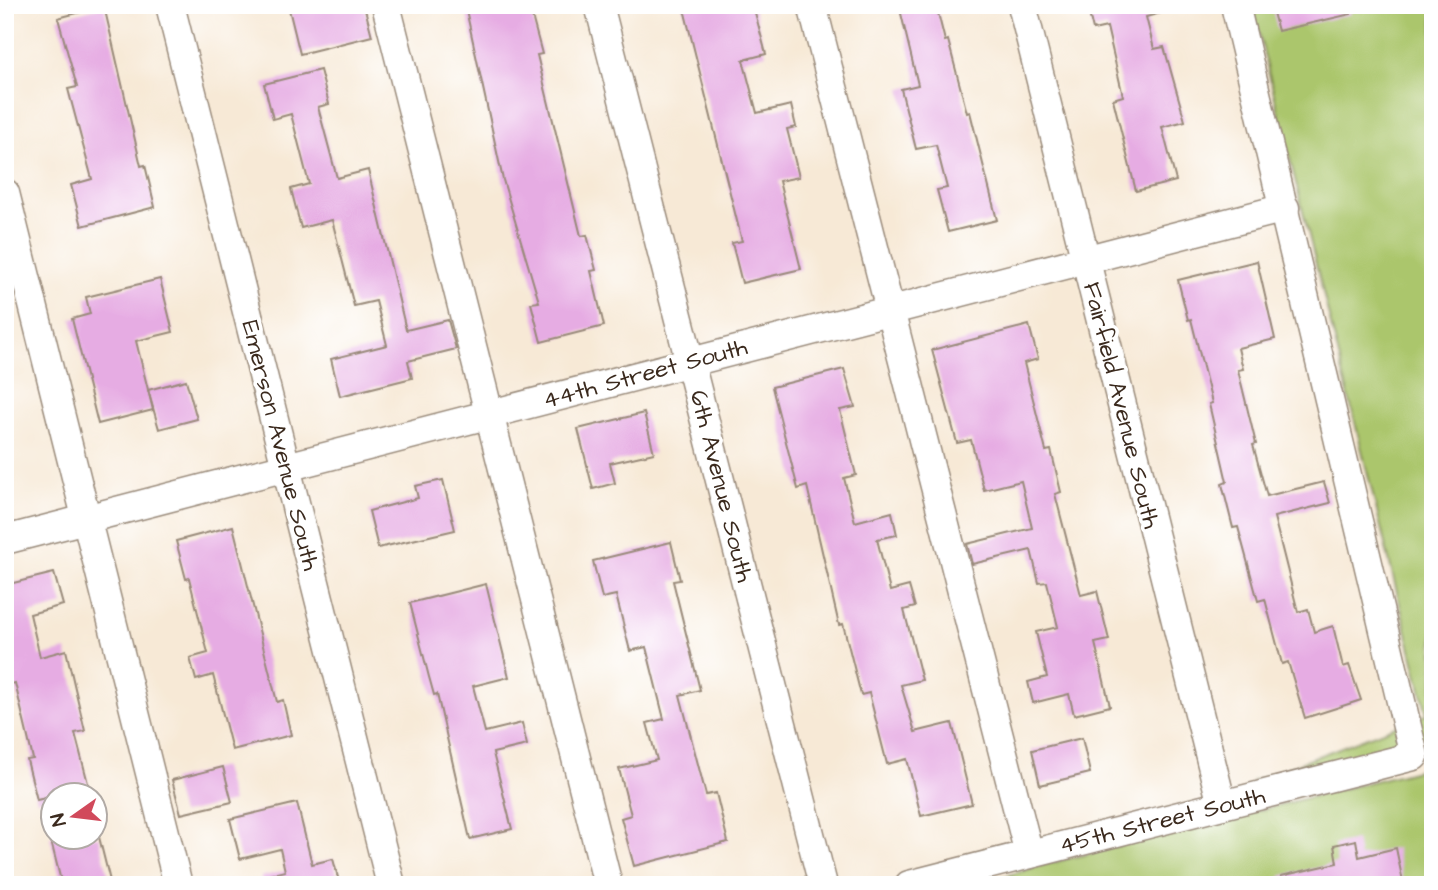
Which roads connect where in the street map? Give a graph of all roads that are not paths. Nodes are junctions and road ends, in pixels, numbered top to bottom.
1 (170, 5) edge
2 (386, 5) edge
3 (599, 5) edge
4 (812, 5) edge
5 (1022, 5) edge
6 (1236, 5) edge
7 (5, 193) edge
8 (1285, 208) junction
9 (1086, 258) junction
10 (890, 309) junction
11 (690, 361) junction
12 (489, 414) junction
13 (286, 466) junction
14 (86, 519) junction
15 (5, 540) edge
16 (1222, 805) junction
17 (1029, 854) junction
18 (178, 885) edge
19 (391, 885) edge
20 (608, 885) edge
21 (823, 885) edge
22 (909, 885) edge

1 - 13 street, Emerson Avenue South
2 - 12 street
3 - 11 street, 6th Avenue South
4 - 10 street
5 - 9 street, Fairfield Avenue South
6 - 8 street
7 - 14 street
8 - 9 street, 44th Street South
8 - 16 street, 45th Street South
9 - 10 street, 44th Street South
9 - 16 street, Fairfield Avenue South
10 - 11 street, 44th Street South
10 - 17 street
11 - 12 street, 44th Street South
11 - 21 street, 6th Avenue South
12 - 13 street, 44th Street South
12 - 20 street
13 - 14 street, 44th Street South
13 - 19 street, Emerson Avenue South
14 - 15 street, 44th Street South
14 - 18 street
16 - 17 street, 45th Street South
17 - 22 street, 45th Street South

